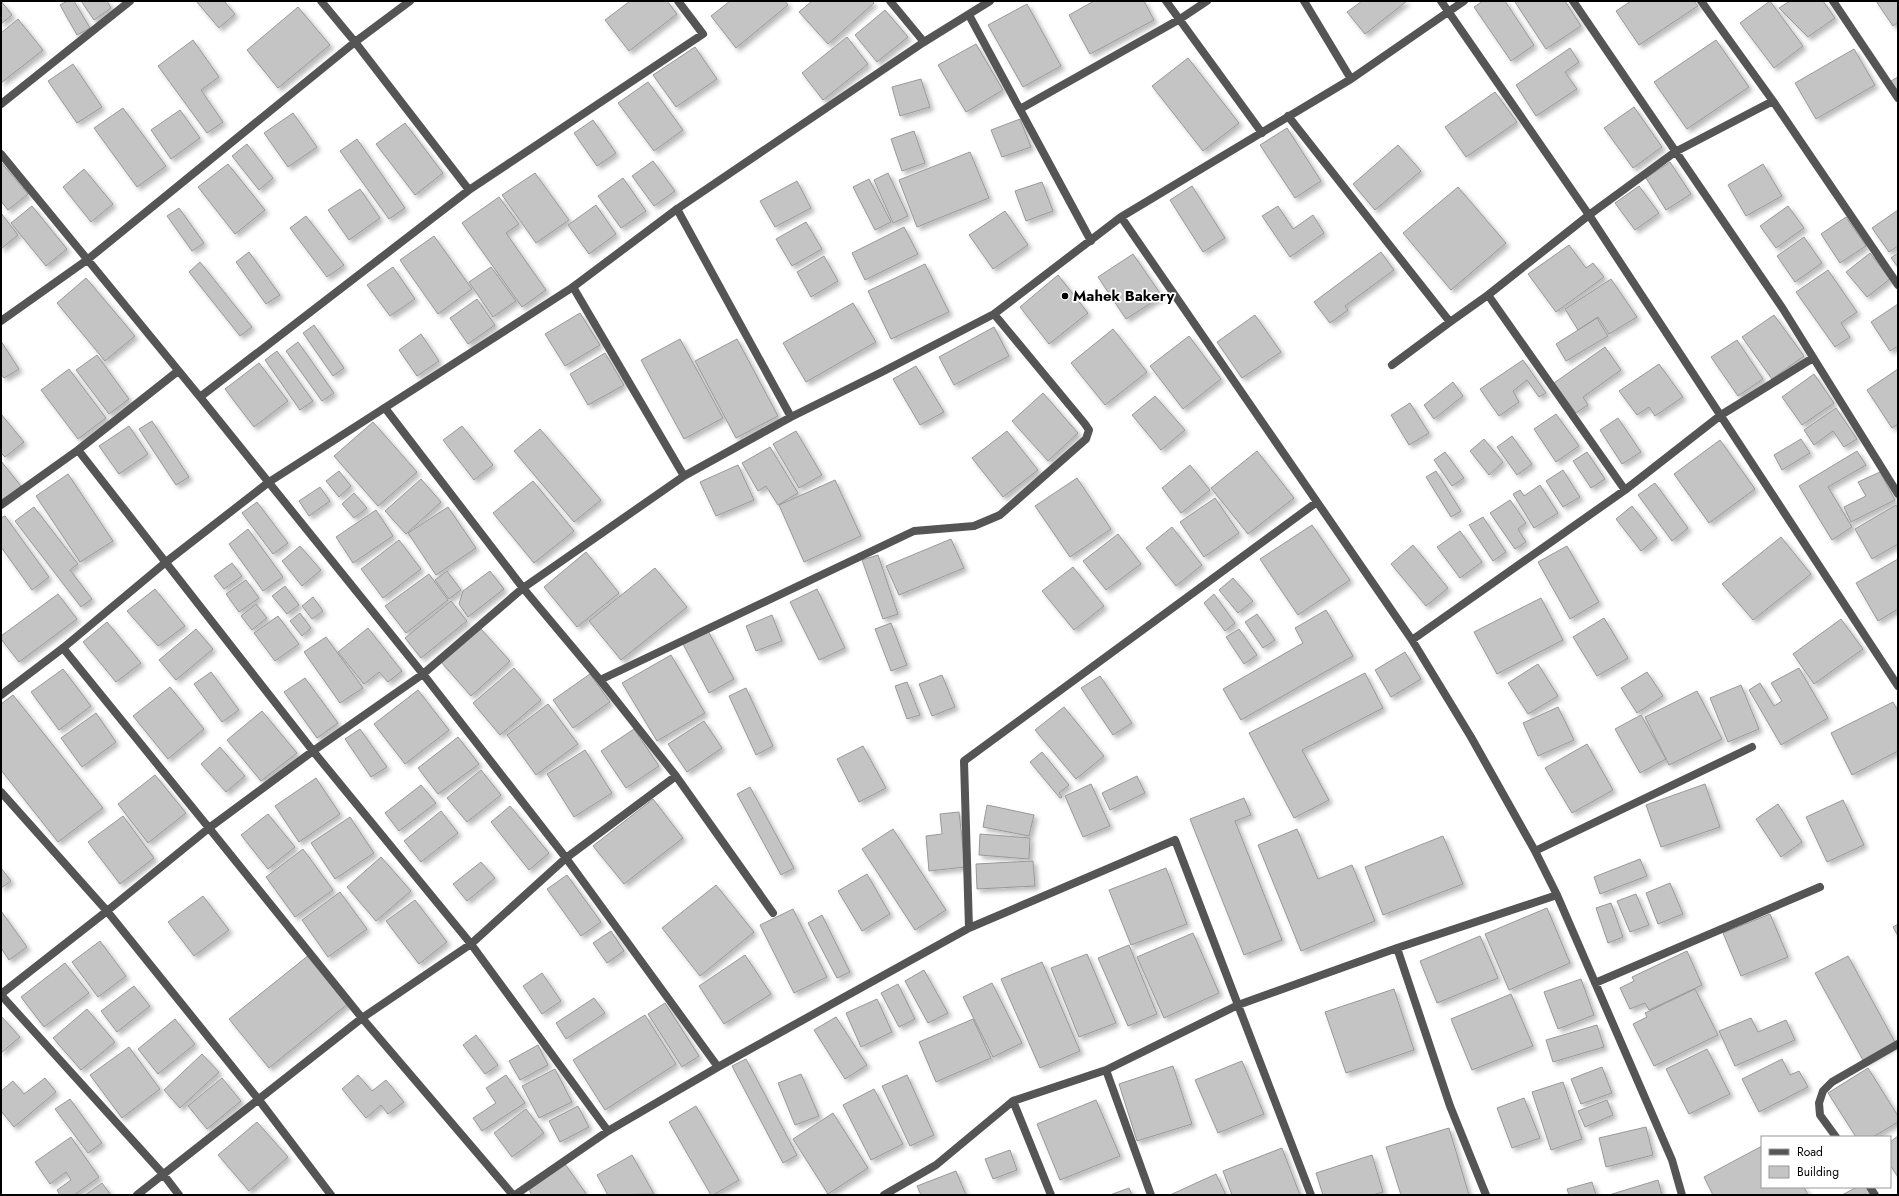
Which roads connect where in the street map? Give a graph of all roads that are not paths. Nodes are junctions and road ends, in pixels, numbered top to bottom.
1 (130, 1) edge
2 (321, 1) edge
3 (410, 1) edge
4 (678, 1) edge
5 (890, 1) edge
6 (990, 1) edge
7 (1166, 1) edge
8 (1207, 1) edge
9 (1304, 1) edge
10 (1442, 1) edge
11 (1464, 1) edge
12 (1573, 1) edge
13 (1701, 1) edge
14 (1833, 1) edge
15 (1449, 11) junction
16 (969, 15) junction
17 (1180, 19) junction
18 (355, 42) junction
19 (924, 42) junction
20 (1351, 78) junction
21 (1898, 98) edge
22 (1773, 101) junction
23 (1, 104) edge
24 (1020, 109) junction
25 (1288, 116) junction
26 (1262, 133) junction
27 (1675, 152) junction
28 (1, 154) edge
29 (468, 190) junction
30 (677, 209) junction
31 (1589, 215) junction
32 (1121, 217) junction
33 (1091, 241) junction
34 (87, 260) junction
35 (1898, 285) edge
36 (573, 287) junction
37 (1488, 295) junction
38 (994, 314) junction
39 (1, 321) edge
40 (1450, 322) junction
41 (1813, 358) junction
42 (1392, 365) dead end
43 (178, 371) junction
44 (200, 397) junction
45 (385, 408) junction
46 (1721, 415) junction
47 (791, 417) junction
48 (78, 450) junction
49 (684, 476) junction
50 (269, 482) junction
51 (1625, 490) junction
52 (1898, 494) edge
53 (1317, 502) junction
54 (1, 505) edge
55 (166, 562) junction
56 (523, 588) junction
57 (1412, 640) junction
58 (63, 648) junction
59 (423, 674) junction
60 (600, 680) junction
61 (1898, 686) edge
62 (1, 695) edge
63 (1752, 747) dead end
64 (313, 751) junction
65 (676, 776) junction
66 (1, 792) edge
67 (209, 828) junction
68 (1535, 850) junction
69 (566, 858) junction
70 (1820, 887) dead end
71 (1556, 895) junction
72 (107, 911) junction
73 (772, 913) dead end
74 (969, 928) junction
75 (471, 944) junction
76 (1397, 948) junction
77 (1595, 983) junction
78 (1, 995) edge
79 (1238, 1005) junction
80 (362, 1018) junction
81 (1898, 1044) edge
82 (718, 1067) junction
83 (1106, 1070) junction
84 (259, 1100) junction
85 (1013, 1101) junction
86 (608, 1131) junction
87 (1835, 1136) edge
88 (163, 1174) junction
89 (137, 1195) edge
90 (179, 1195) edge
91 (331, 1195) edge
92 (514, 1195) edge
93 (884, 1195) edge
94 (1051, 1195) edge
95 (1151, 1195) edge
96 (1311, 1195) edge
97 (1486, 1195) edge
98 (1682, 1195) edge

1 - 23 street
2 - 18 street
3 - 18 street
4 - 29 street
5 - 19 street
6 - 16 street
7 - 17 street
8 - 17 street
9 - 20 street
10 - 15 street
11 - 15 street
12 - 27 street
13 - 22 street
14 - 21 street
15 - 20 street
15 - 31 street
16 - 19 street
16 - 24 street
17 - 24 street
17 - 26 street
18 - 29 street
18 - 34 street
19 - 30 street
20 - 25 street
22 - 27 street
22 - 35 street
24 - 33 street
25 - 26 street
25 - 40 street
26 - 32 street
27 - 31 street
27 - 41 street
28 - 34 street
29 - 44 street
30 - 36 street
30 - 47 street
31 - 37 street
31 - 46 street
32 - 33 street
32 - 53 street
33 - 38 street
34 - 39 street
34 - 43 street
36 - 45 street
36 - 49 street
37 - 40 street
37 - 51 street
38 - 47 street
38 - 60 street
40 - 42 street
41 - 46 street
41 - 52 street
43 - 44 street
43 - 48 street
44 - 50 street
45 - 50 street
45 - 56 street
46 - 51 street
46 - 61 street
47 - 49 street
48 - 54 street
48 - 55 street
49 - 56 street
50 - 55 street
50 - 59 street
51 - 57 street
53 - 57 street
53 - 74 street
55 - 58 street
55 - 64 street
56 - 59 street
56 - 60 street
57 - 68 street
58 - 62 street
58 - 67 street
59 - 64 street
59 - 69 street
60 - 65 street
63 - 68 street
64 - 67 street
64 - 75 street
65 - 69 street
65 - 73 street
66 - 72 street
67 - 72 street
67 - 80 street
68 - 71 street
69 - 75 street
69 - 82 street
70 - 77 street
71 - 76 street
71 - 77 street
72 - 78 street
72 - 84 street
74 - 79 street
74 - 82 street
75 - 80 street
75 - 86 street
76 - 79 street
76 - 97 street
77 - 98 street
78 - 88 street
79 - 83 street
79 - 96 street
80 - 84 street
80 - 92 street
81 - 87 street
82 - 86 street
83 - 85 street
83 - 95 street
84 - 88 street
84 - 91 street
85 - 93 street
85 - 94 street
86 - 92 street
88 - 89 street
88 - 90 street

